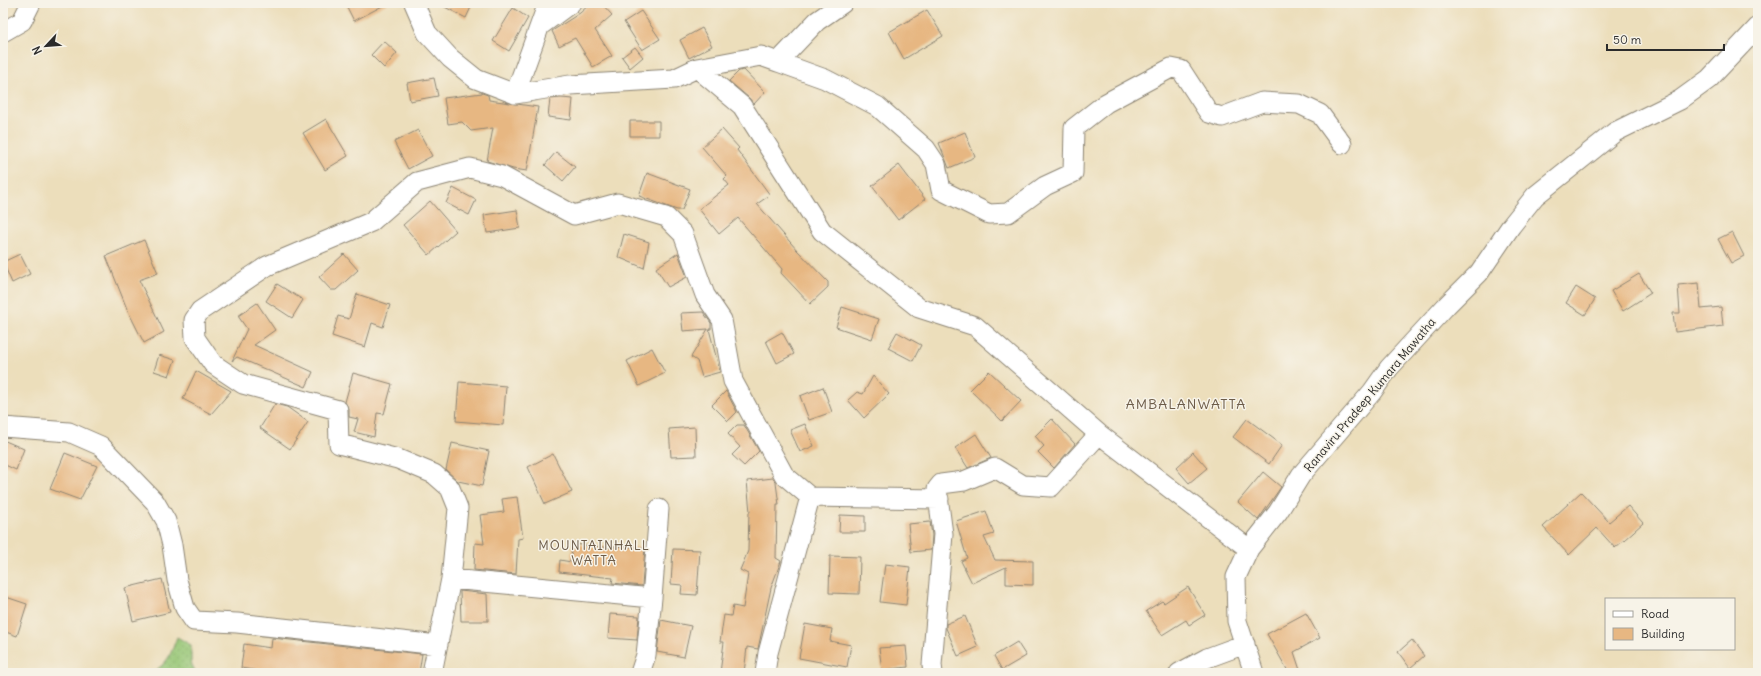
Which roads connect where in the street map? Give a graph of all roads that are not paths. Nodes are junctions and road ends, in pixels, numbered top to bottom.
1 (30, 3) edge
2 (414, 3) edge
3 (548, 3) edge
4 (571, 3) edge
5 (843, 3) edge
6 (541, 25) junction
7 (1758, 27) edge
8 (3, 32) edge
9 (778, 62) junction
10 (697, 68) junction
11 (515, 94) junction
12 (1342, 144) dead end
13 (3, 427) edge
14 (1099, 434) junction
15 (810, 497) junction
16 (938, 499) junction
17 (659, 509) dead end
18 (1249, 550) junction
19 (451, 580) junction
20 (652, 598) junction
21 (1245, 644) junction
22 (438, 645) junction
23 (432, 673) edge
24 (640, 673) edge
25 (765, 673) edge
26 (934, 673) edge
27 (1179, 673) edge
28 (1254, 673) edge

1 - 8 street
2 - 11 street
3 - 6 street
4 - 6 street
5 - 9 street
6 - 11 street
7 - 18 street, Ranaviru Pradeep Kumara Mawatha
9 - 10 street
9 - 12 street
10 - 11 street
10 - 14 street
13 - 22 street
14 - 16 street
14 - 18 street
15 - 16 street
15 - 19 street
15 - 25 street
16 - 26 street
17 - 20 street
18 - 21 street, Ranaviru Pradeep Kumara Mawatha
19 - 20 street
19 - 22 street
20 - 24 street
21 - 27 street
21 - 28 street, Ranaviru Pradeep Kumara Mawatha
22 - 23 street

